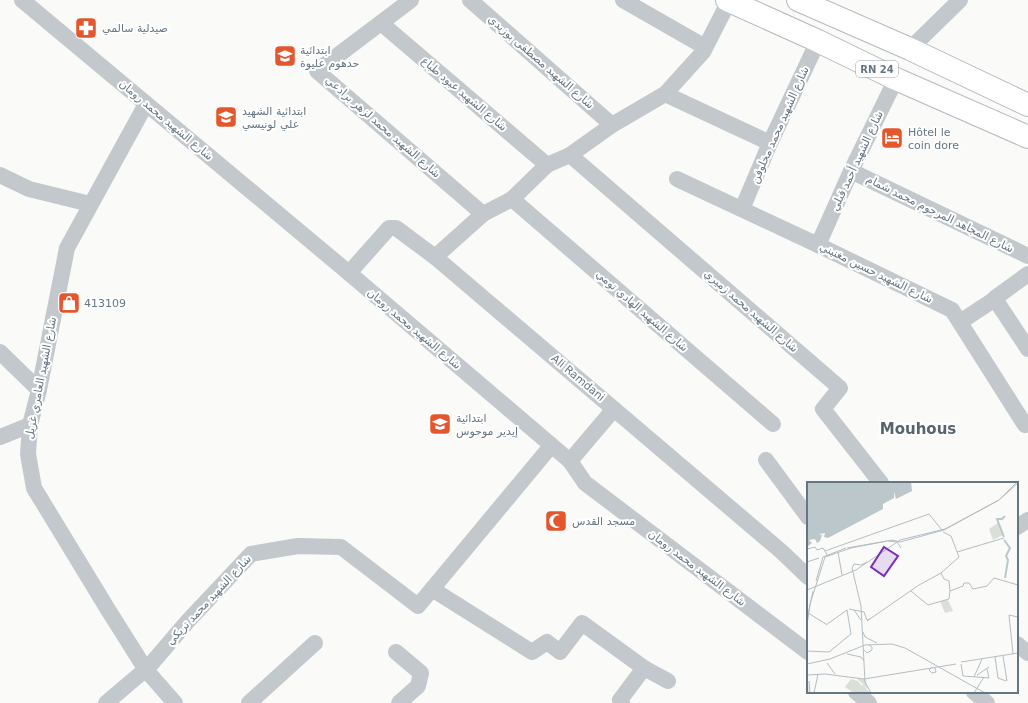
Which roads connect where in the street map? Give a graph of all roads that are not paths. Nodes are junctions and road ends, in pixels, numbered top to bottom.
1 (22, 0) edge
2 (411, 0) edge
3 (470, 0) edge
4 (624, 0) edge
5 (728, 0) edge
6 (798, 0) edge
7 (960, 0) edge
8 (381, 24) junction
9 (818, 41) junction
10 (705, 48) junction
11 (910, 49) junction
12 (896, 79) junction
13 (665, 94) junction
14 (1023, 103) edge
15 (146, 104) junction
16 (612, 125) junction
17 (1028, 137) edge
18 (770, 143) junction
19 (570, 155) junction
20 (547, 165) junction
21 (851, 172) junction
22 (0, 175) edge
23 (677, 179) dead end
24 (512, 199) junction
25 (90, 204) junction
26 (742, 209) junction
27 (483, 214) junction
28 (818, 245) junction
29 (1028, 256) edge
30 (435, 257) junction
31 (349, 273) junction
32 (1028, 274) edge
33 (995, 299) junction
34 (960, 322) junction
35 (1028, 350) edge
36 (0, 352) edge
37 (39, 390) junction
38 (614, 409) junction
39 (773, 424) dead end
40 (30, 425) junction
41 (1025, 425) dead end
42 (0, 437) edge
43 (551, 446) junction
44 (766, 460) dead end
45 (570, 461) junction
46 (880, 482) edge
47 (807, 517) edge
48 (1028, 520) edge
49 (1018, 526) edge
50 (807, 576) edge
51 (432, 589) junction
52 (315, 643) dead end
53 (1018, 645) edge
54 (807, 651) edge
55 (396, 652) dead end
56 (1028, 653) edge
57 (644, 668) junction
58 (146, 670) junction
59 (668, 682) dead end
60 (857, 693) edge
61 (975, 693) edge
62 (106, 703) edge
63 (175, 703) edge
64 (249, 703) edge
65 (399, 703) edge
66 (622, 703) edge
67 (869, 703) edge
68 (987, 703) edge

1 - 15 street, شارع الشهيد محمد رومان
2 - 8 street, شارع الشهيد محمد لزهر برادعي
3 - 16 street, شارع الشهيد مصطفى بوزيدي
4 - 10 street
5 - 9 highway, RN 24
5 - 10 street
6 - 11 highway, RN 24
7 - 11 street
8 - 20 street, شارع الشهيد عبود طباع
8 - 27 street, شارع الشهيد محمد لزهر برادعي
9 - 12 highway, RN 24
9 - 18 street, شارع الشهيد محمد مخلوفن
10 - 13 street
11 - 14 highway, RN 24
12 - 17 highway, RN 24
12 - 21 street, شارع الشهيد أحمد قبلي
13 - 16 street
13 - 18 street
15 - 25 street, شارع الشهيد العامري غزيل
15 - 31 street, شارع الشهيد محمد رومان
16 - 19 street
18 - 26 street, شارع الشهيد محمد مخلوفن
19 - 20 street
19 - 46 street, شارع الشهيد محمد زميري
20 - 24 street
21 - 28 street, شارع الشهيد أحمد قبلي
21 - 29 street, شارع المجاهد المرحوم محمد شمام
22 - 25 street
23 - 26 street, شارع الشهيد حسين مغنيني
24 - 27 street
24 - 39 street, شارع الشهيد الهادي تومي
25 - 37 street, شارع الشهيد العامري غزيل
26 - 28 street, شارع الشهيد حسين مغنيني
27 - 30 street
28 - 34 street, شارع الشهيد حسين مغنيني
30 - 31 street, Ali Ramdani
30 - 38 street, Ali Ramdani
31 - 43 street, شارع الشهيد محمد رومان
32 - 33 street
33 - 34 street
33 - 35 street
34 - 41 street, شارع الشهيد حسين مغنيني
36 - 37 street
37 - 40 street, شارع الشهيد العامري غزيل
38 - 45 street
38 - 50 street, Ali Ramdani
40 - 42 street
40 - 58 street, شارع الشهيد العامري غزيل
43 - 45 street, شارع الشهيد محمد رومان
43 - 51 street, شارع الشهيد محمد تريكي
44 - 47 street
45 - 54 street, شارع الشهيد محمد رومان
48 - 49 street
51 - 57 street
51 - 58 street, شارع الشهيد محمد تريكي
52 - 64 street
53 - 56 street
55 - 65 street
57 - 59 street
57 - 66 street
58 - 62 street, شارع الشهيد محمد تريكي
58 - 63 street, شارع الشهيد العامري غزيل
60 - 67 street
61 - 68 street

